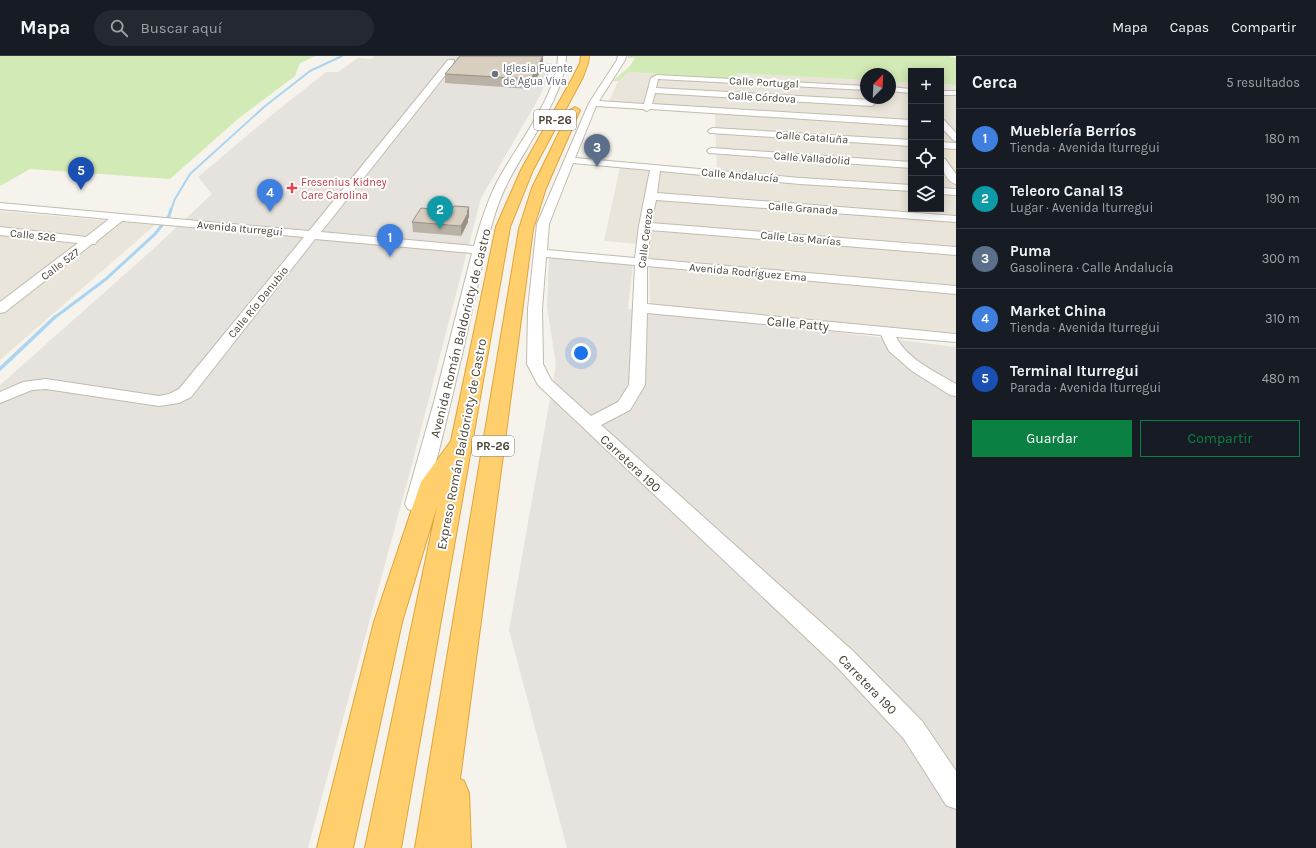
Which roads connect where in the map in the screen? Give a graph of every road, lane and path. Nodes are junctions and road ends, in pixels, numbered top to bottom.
1 (562, 56) edge
2 (585, 56) edge
3 (598, 56) edge
4 (622, 56) edge
5 (451, 62) dead end
6 (908, 87) edge
7 (896, 88) edge
8 (653, 90) junction
9 (860, 90) edge
10 (944, 92) edge
11 (956, 93) edge
12 (860, 100) edge
13 (593, 103) junction
14 (648, 108) junction
15 (714, 112) junction
16 (908, 124) edge
17 (944, 124) edge
18 (944, 126) edge
19 (956, 126) edge
20 (956, 138) edge
21 (908, 143) edge
22 (944, 145) edge
23 (956, 146) edge
24 (712, 151) junction
25 (570, 160) junction
26 (908, 164) edge
27 (944, 167) edge
28 (656, 168) junction
29 (956, 181) edge
30 (908, 187) edge
31 (944, 191) edge
32 (956, 192) edge
33 (650, 196) junction
34 (0, 206) edge
35 (120, 217) junction
36 (956, 220) edge
37 (645, 226) junction
38 (0, 232) edge
39 (18, 233) junction
40 (313, 235) junction
41 (91, 241) junction
42 (0, 245) edge
43 (480, 250) junction
44 (956, 251) edge
45 (540, 253) junction
46 (641, 262) junction
47 (956, 290) edge
48 (640, 308) junction
49 (0, 309) edge
50 (887, 332) junction
51 (956, 338) edge
52 (956, 391) edge
53 (0, 398) edge
54 (590, 424) junction
55 (463, 439) junction
56 (388, 622) junction
57 (451, 729) junction
58 (956, 795) edge
59 (335, 848) edge
60 (383, 848) edge
61 (433, 848) edge
62 (453, 848) edge

1 - 43 street, Avenida Román Baldorioty de Castro
2 - 55 highway, Expreso Román Baldorioty de Castro / PR-26
3 - 57 highway, Expreso Román Baldorioty de Castro / PR-26
4 - 13 street, Carretera 190
5 - 40 street, Calle Río Danubio
6 - 7 street
8 - 9 street, Calle Portugal
8 - 12 street, Calle Córdova
8 - 14 street
10 - 11 street
13 - 14 street
13 - 25 street, Carretera 190
14 - 15 street
15 - 16 street
15 - 24 street
17 - 19 street
18 - 20 street
21 - 24 street, Calle Cataluña
22 - 23 street
24 - 26 street, Calle Valladolid
24 - 28 street, Calle Andalucía
24 - 30 street, Calle Andalucía
25 - 28 street, Calle Andalucía
25 - 45 street, Carretera 190
27 - 29 street
28 - 33 street, Calle Cerezo
31 - 32 street
33 - 36 street, Calle Granada
33 - 37 street, Calle Cerezo
34 - 35 street, Avenida Iturregui
35 - 40 street, Avenida Iturregui
35 - 41 street, Calle 527
37 - 44 street, Calle Las Marías
37 - 46 street, Calle Cerezo
38 - 39 street, Calle 526
39 - 41 street, Calle 526
39 - 42 street
40 - 43 street, Avenida Iturregui
40 - 53 street, Calle Río Danubio
41 - 49 street, Calle 527
43 - 56 street, Avenida Román Baldorioty de Castro
45 - 46 street, Avenida Rodríguez Ema
45 - 54 street, Carretera 190
46 - 47 street, Avenida Rodríguez Ema
46 - 48 street, Calle Cerezo
48 - 50 street, Calle Patty
48 - 54 street, Calle Cerezo
50 - 51 street, Calle Patty
50 - 52 street
54 - 58 street, Carretera 190
55 - 56 highway
55 - 60 highway, Expreso Román Baldorioty de Castro / PR-26
56 - 59 highway
57 - 61 highway, Expreso Román Baldorioty de Castro / PR-26
57 - 62 highway

